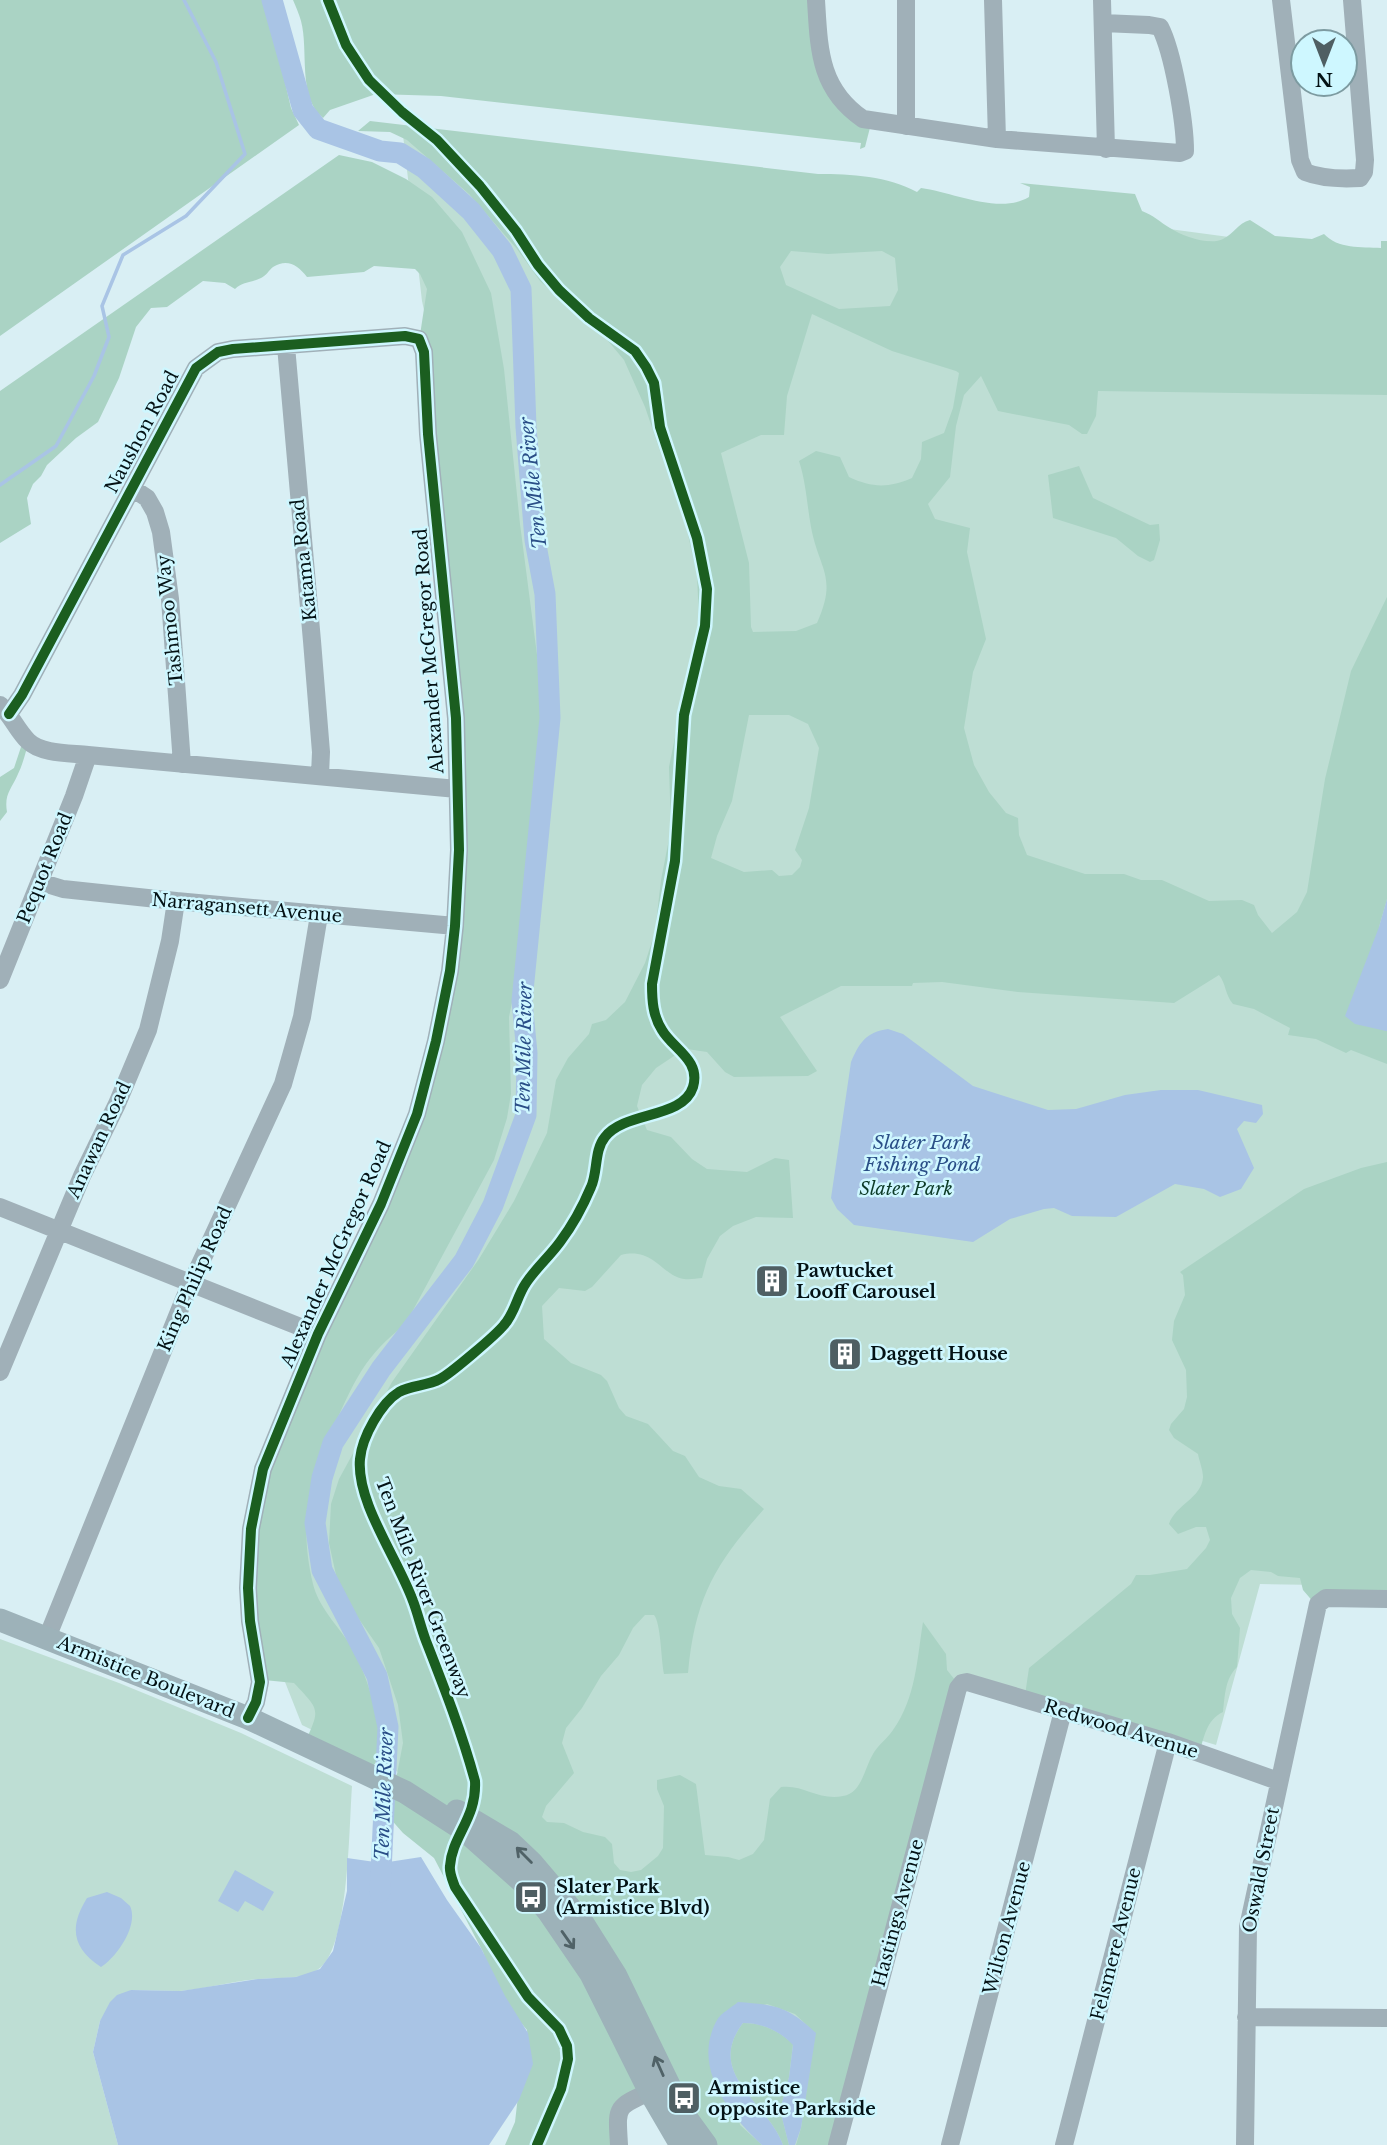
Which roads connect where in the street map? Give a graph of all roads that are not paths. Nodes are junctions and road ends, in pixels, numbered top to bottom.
1 (816, 0) edge
2 (906, 0) edge
3 (993, 0) edge
4 (1102, 0) edge
5 (1281, 0) edge
6 (1352, 0) edge
7 (1103, 23) junction
8 (906, 126) junction
9 (997, 139) junction
10 (1106, 149) junction
11 (419, 339) joint
12 (286, 346) junction
13 (132, 488) junction
14 (5, 709) edge
15 (88, 755) junction
16 (182, 764) junction
17 (320, 775) junction
18 (457, 789) junction
19 (40, 881) junction
20 (176, 901) junction
21 (319, 915) junction
22 (455, 926) junction
23 (0, 980) edge
24 (0, 1207) edge
25 (59, 1230) junction
26 (192, 1283) junction
27 (318, 1334) junction
28 (0, 1372) edge
29 (1387, 1599) edge
30 (0, 1620) edge
31 (47, 1638) junction
32 (962, 1683) joint
33 (1063, 1711) junction
34 (247, 1718) junction
35 (1168, 1742) junction
36 (1278, 1781) junction
37 (405, 1792) junction
38 (1246, 2017) junction
39 (1387, 2018) edge
40 (650, 2092) junction
41 (619, 2145) edge
42 (681, 2145) edge
43 (706, 2145) edge
44 (837, 2145) edge
45 (950, 2145) edge
46 (1064, 2145) edge
47 (1245, 2145) edge

1 - 8 street
2 - 8 street
3 - 9 street
4 - 7 street
5 - 6 street
7 - 10 street
7 - 10 street
8 - 9 street
9 - 10 street
11 - 12 street, Naushon Road
11 - 18 street, Alexander McGregor Road
12 - 13 street, Naushon Road
12 - 17 street, Katama Road
13 - 14 street, Naushon Road
13 - 16 street, Tashmoo Way
14 - 15 street, Naushon Road
15 - 16 street, Naushon Road
15 - 19 street, Pequot Road
16 - 17 street, Naushon Road
17 - 18 street, Naushon Road
18 - 22 street, Alexander McGregor Road
19 - 20 street, Narragansett Avenue
19 - 23 street, Pequot Road
20 - 21 street, Narragansett Avenue
20 - 25 street, Anawan Road
21 - 22 street, Narragansett Avenue
21 - 26 street, King Philip Road
22 - 27 street, Alexander McGregor Road
24 - 25 street
25 - 26 street
25 - 28 street, Anawan Road
26 - 27 street
26 - 31 street, King Philip Road
27 - 34 street, Alexander McGregor Road
29 - 36 street, Oswald Street
30 - 31 main road, Armistice Boulevard
31 - 34 main road, Armistice Boulevard
32 - 33 street, Redwood Avenue
32 - 44 street, Hastings Avenue
33 - 35 street, Redwood Avenue
33 - 45 street, Wilton Avenue
34 - 37 main road, Armistice Boulevard
35 - 36 street, Redwood Avenue
35 - 46 street, Felsmere Avenue
36 - 38 street, Oswald Street
37 -> 40 main road, Armistice Boulevard
43 -> 37 main road, Armistice Boulevard
38 - 39 street
38 - 47 street, Oswald Street
40 - 41 street
40 - 42 main road, Armistice Boulevard

